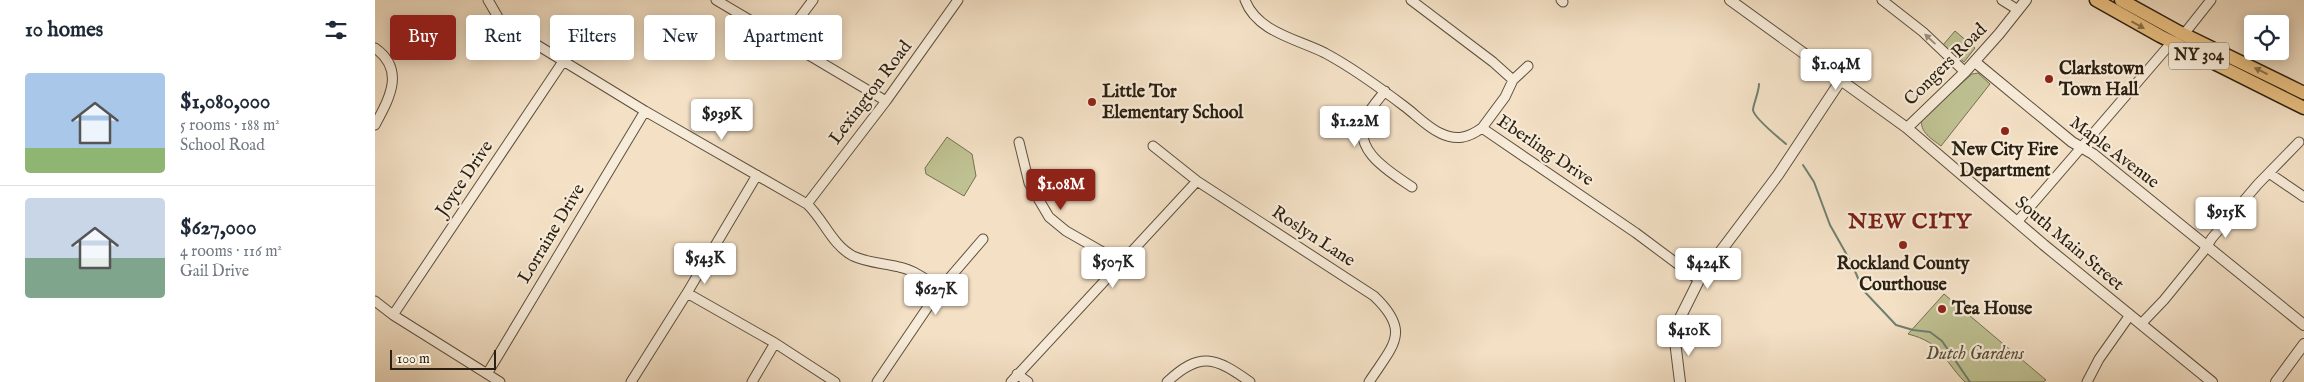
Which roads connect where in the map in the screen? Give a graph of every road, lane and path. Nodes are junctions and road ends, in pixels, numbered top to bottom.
1 (488, 0) edge
2 (716, 0) edge
3 (813, 0) edge
4 (958, 0) edge
5 (1245, 0) edge
6 (1411, 0) edge
7 (1730, 0) edge
8 (1882, 0) edge
9 (2001, 0) edge
10 (2026, 0) edge
11 (2097, 0) edge
12 (2121, 0) edge
13 (2211, 0) edge
14 (2018, 10) junction
15 (741, 15) edge
16 (802, 15) edge
17 (2184, 34) junction
18 (2172, 42) junction
19 (375, 48) edge
20 (550, 52) edge
21 (564, 60) joint
22 (817, 60) edge
23 (1975, 62) junction
24 (1528, 66) dead end
25 (1965, 72) junction
26 (1513, 80) junction
27 (1841, 80) junction
28 (1385, 91) junction
29 (2304, 93) edge
30 (886, 101) junction
31 (2304, 108) edge
32 (645, 111) junction
33 (375, 125) edge
34 (1482, 128) junction
35 (1907, 128) junction
36 (1019, 142) dead end
37 (2299, 142) dead end
38 (1153, 146) dead end
39 (2082, 147) junction
40 (2269, 173) junction
41 (757, 175) junction
42 (1197, 181) junction
43 (1412, 187) dead end
44 (2304, 197) edge
45 (807, 204) junction
46 (2017, 222) junction
47 (983, 240) dead end
48 (2207, 246) junction
49 (1122, 263) junction
50 (1699, 280) junction
51 (940, 289) junction
52 (687, 293) junction
53 (375, 300) edge
54 (393, 315) junction
55 (2130, 315) junction
56 (2141, 324) junction
57 (2304, 325) edge
58 (775, 343) junction
59 (2304, 344) edge
60 (487, 374) junction
61 (1017, 374) junction
62 (500, 382) edge
63 (631, 382) edge
64 (751, 382) edge
65 (835, 382) edge
66 (877, 382) edge
67 (1011, 382) edge
68 (1028, 382) edge
69 (1167, 382) edge
70 (1250, 382) edge
71 (1369, 382) edge
72 (1680, 382) edge
73 (2087, 382) edge
74 (2212, 382) edge
75 (2276, 382) edge

1 - 20 street
2 - 15 street
3 - 16 street
4 - 30 street, Lexington Road
5 - 28 street, Eberling Drive
6 - 26 street
7 - 27 street, South Main Street
25 -> 8 street
9 - 14 street
10 - 14 street, Congers Road
11 -> 18 main road, NY 304
12 - 17 main road, NY 304
13 - 17 street
14 - 23 street, Congers Road
29 -> 17 main road, NY 304
18 - 31 main road, NY 304
18 - 39 street
19 - 33 street
21 - 32 street
21 - 54 street, Joyce Drive
22 - 30 street
23 - 25 street, Congers Road
23 - 39 street, Maple Avenue
24 - 26 street
25 - 35 street, Congers Road
26 - 34 street
27 - 35 street, South Main Street
27 - 50 street
28 - 34 street, Eberling Drive
28 - 43 street
30 - 45 street, Lexington Road
32 - 41 street
32 - 60 street, Lorraine Drive
34 - 50 street, Eberling Drive
35 - 46 street, South Main Street
36 - 49 street
37 - 40 street
38 - 42 street, Roslyn Lane
39 - 46 street
39 - 48 street, Maple Avenue
40 - 44 street
40 - 48 street
41 - 45 street
41 - 52 street
42 - 49 street
42 - 71 street, Roslyn Lane
45 - 51 street
46 - 55 street, South Main Street
47 - 51 street
48 - 56 street
48 - 57 street, Maple Avenue
49 - 61 street
50 - 72 street
51 - 66 street
52 - 58 street
52 - 63 street
53 - 54 street
54 - 60 street
55 - 56 street, South Main Street
55 - 73 street
56 - 74 street, South Main Street
58 - 64 street
58 - 65 street
59 - 75 street
60 - 62 street
61 - 67 street
61 - 68 street
69 - 70 street

